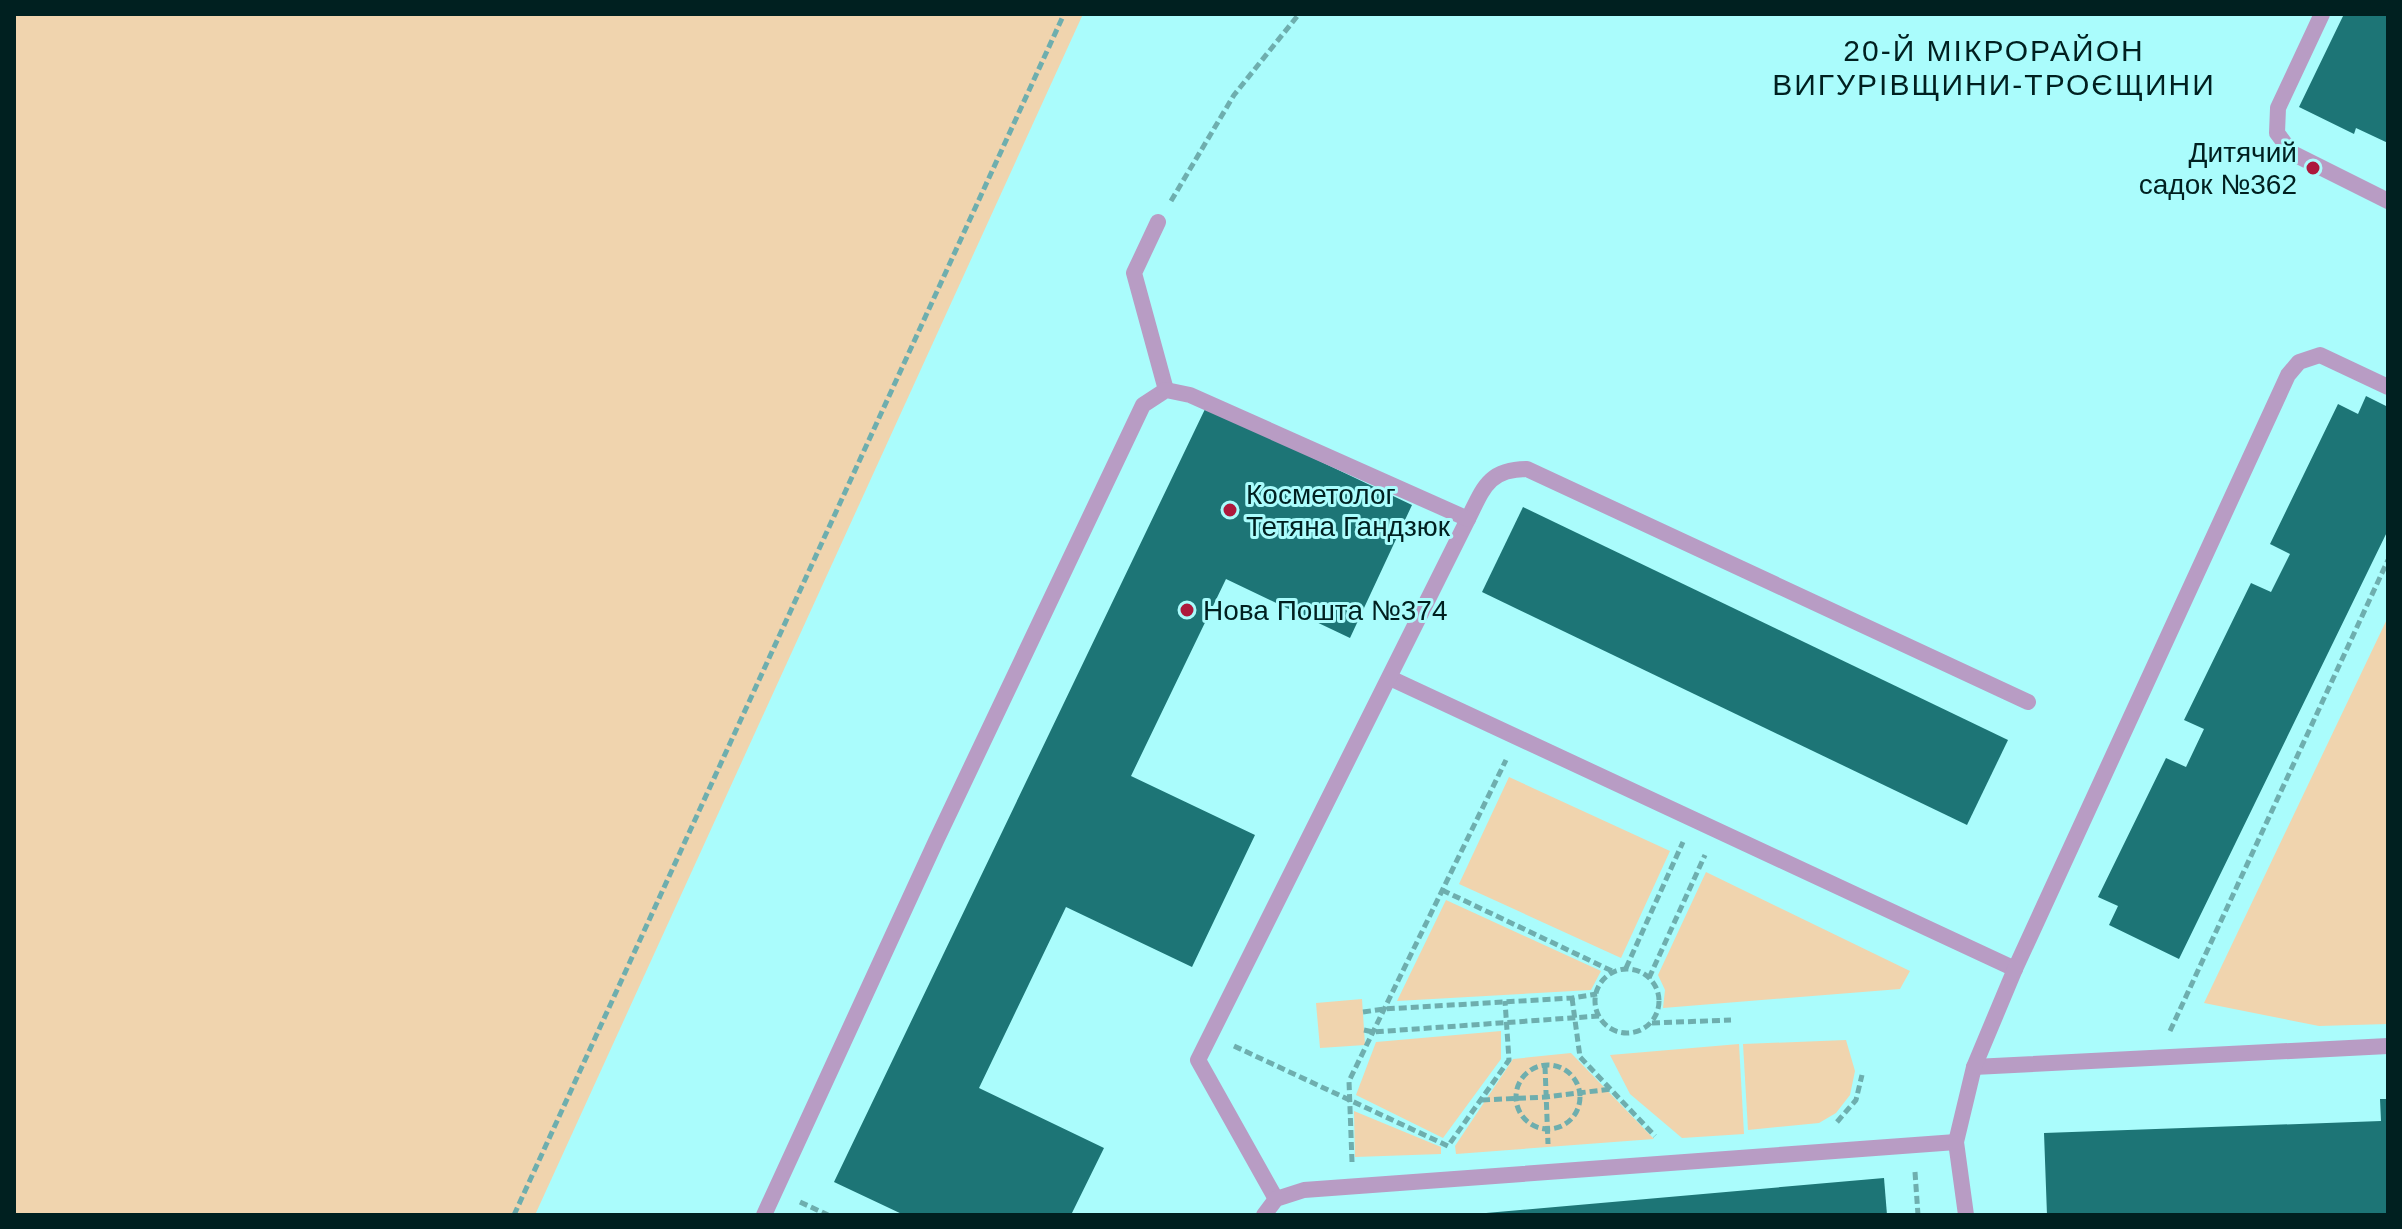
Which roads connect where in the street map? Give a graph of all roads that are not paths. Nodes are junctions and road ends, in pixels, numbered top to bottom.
1 (2322, 14) edge
2 (2388, 201) edge
3 (1158, 222) road end
4 (2388, 387) edge
5 (1166, 390) junction
6 (1468, 519) junction
7 (1390, 678) junction
8 (2028, 702) dead end
9 (2015, 969) junction
10 (2388, 1046) edge
11 (1974, 1067) junction
12 (1956, 1142) junction
13 (1276, 1199) junction
14 (764, 1215) edge
15 (1264, 1215) edge
16 (1966, 1215) edge

1 - 2 lane
3 - 5 lane
4 - 9 lane
5 - 6 lane
5 - 14 lane
6 - 7 lane
6 - 8 lane
7 - 9 lane
7 - 13 lane
9 - 11 lane
10 - 11 lane
11 - 12 lane
12 - 13 lane
12 - 16 lane
13 - 15 lane

